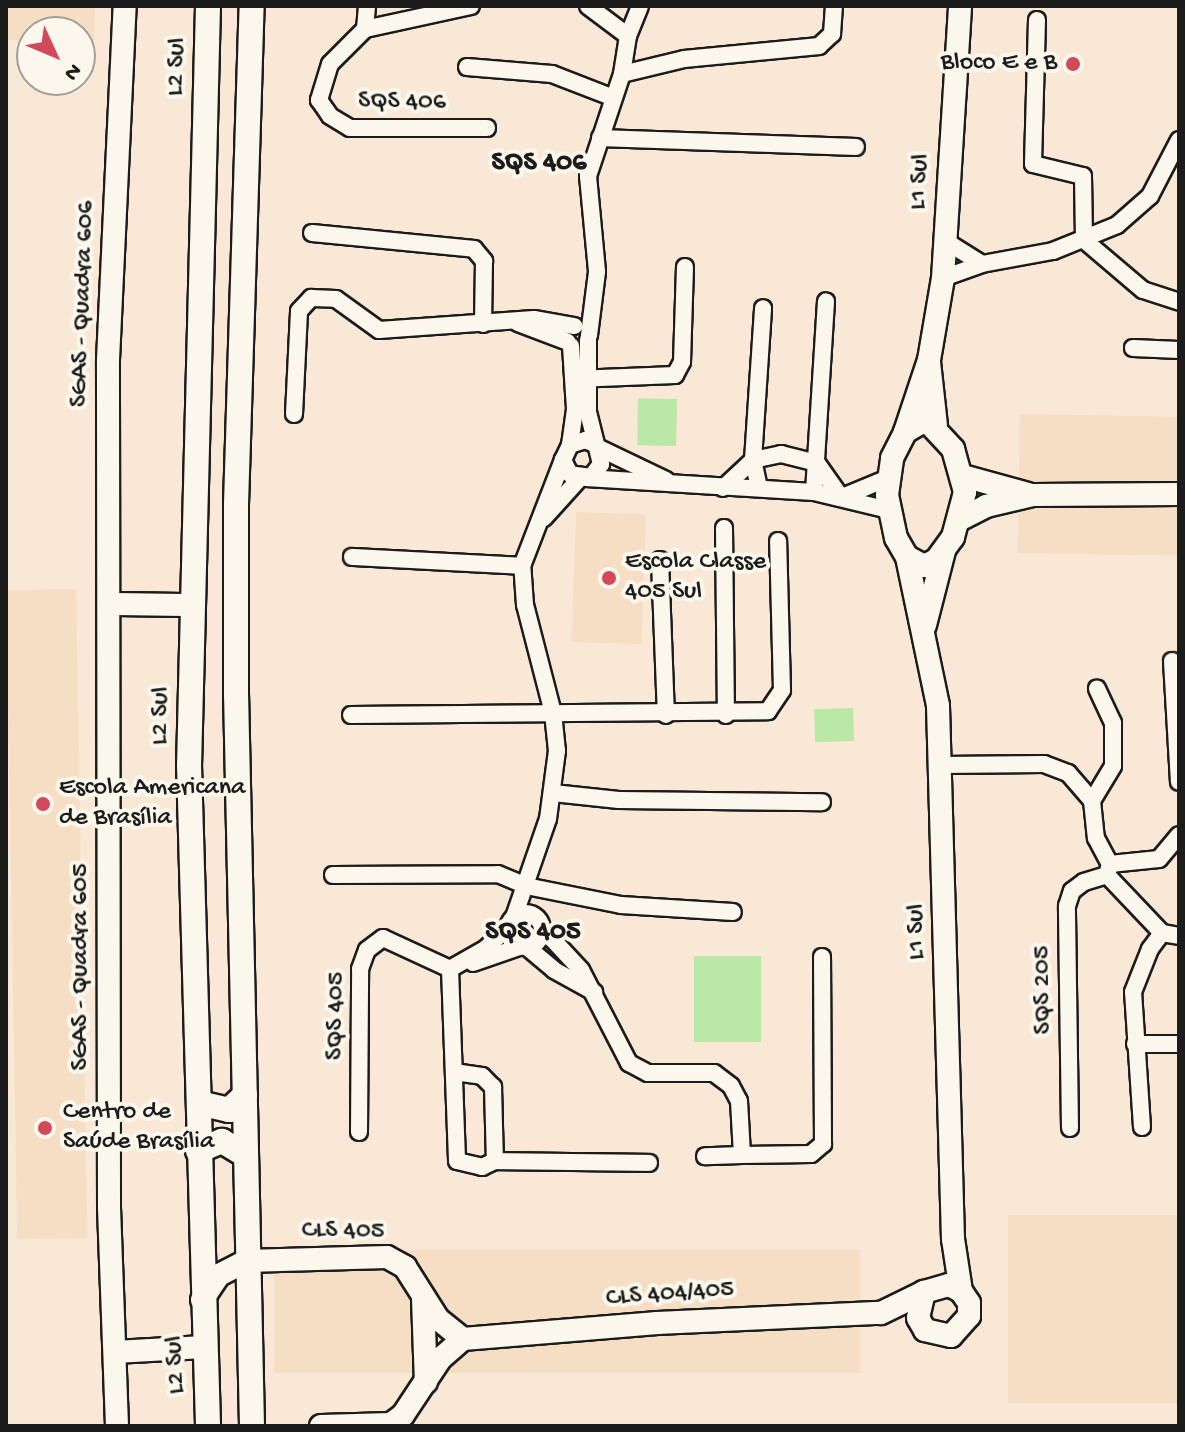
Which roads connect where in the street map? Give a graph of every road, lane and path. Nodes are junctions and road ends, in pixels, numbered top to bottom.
1 (125, 6) edge
2 (208, 6) edge
3 (252, 6) edge
4 (367, 6) edge
5 (471, 6) edge
6 (588, 6) edge
7 (615, 6) edge
8 (640, 6) edge
9 (834, 6) edge
10 (960, 6) edge
11 (1037, 20) dead end
12 (609, 23) junction
13 (365, 29) junction
14 (628, 36) junction
15 (467, 67) dead end
16 (622, 74) junction
17 (614, 98) junction
18 (487, 128) dead end
19 (600, 138) junction
20 (1179, 140) edge
21 (856, 147) dead end
22 (1176, 156) edge
23 (312, 233) dead end
24 (1084, 240) junction
25 (947, 242) junction
26 (982, 264) junction
27 (685, 267) dead end
28 (943, 278) junction
29 (826, 301) dead end
30 (1179, 302) edge
31 (763, 308) dead end
32 (517, 322) junction
33 (483, 324) junction
34 (582, 332) junction
35 (570, 344) junction
36 (1133, 348) dead end
37 (1179, 350) edge
38 (929, 360) junction
39 (581, 380) junction
40 (294, 414) dead end
41 (936, 425) junction
42 (905, 432) junction
43 (239, 442) junction
44 (597, 446) junction
45 (194, 451) junction
46 (566, 452) junction
47 (753, 460) junction
48 (817, 463) junction
49 (963, 476) junction
50 (583, 478) junction
51 (888, 478) junction
52 (671, 482) junction
53 (723, 488) junction
54 (759, 488) junction
55 (814, 492) junction
56 (1179, 494) edge
57 (842, 495) junction
58 (1033, 495) junction
59 (193, 501) junction
60 (236, 504) junction
61 (889, 510) junction
62 (961, 519) junction
63 (724, 528) dead end
64 (531, 535) junction
65 (778, 541) dead end
66 (944, 551) junction
67 (352, 557) dead end
68 (907, 557) junction
69 (660, 560) dead end
70 (522, 566) junction
71 (109, 604) junction
72 (191, 605) junction
73 (925, 626) junction
74 (1172, 661) dead end
75 (1097, 688) dead end
76 (553, 713) junction
77 (351, 715) dead end
78 (666, 715) junction
79 (726, 715) junction
80 (942, 765) junction
81 (1179, 782) edge
82 (553, 793) junction
83 (1092, 801) junction
84 (822, 802) dead end
85 (1179, 835) edge
86 (1108, 870) junction
87 (333, 875) dead end
88 (531, 887) junction
89 (733, 912) dead end
90 (512, 922) junction
91 (540, 923) junction
92 (1171, 934) edge
93 (524, 946) junction
94 (822, 957) dead end
95 (457, 966) junction
96 (595, 993) junction
97 (1135, 1044) junction
98 (1179, 1044) edge
99 (454, 1072) junction
100 (245, 1095) junction
101 (199, 1103) junction
102 (1142, 1127) dead end
103 (1070, 1128) dead end
104 (359, 1132) dead end
105 (198, 1151) junction
106 (244, 1154) junction
107 (742, 1155) junction
108 (705, 1156) dead end
109 (495, 1161) junction
110 (649, 1163) dead end
111 (953, 1239) junction
112 (246, 1261) junction
113 (930, 1289) junction
114 (961, 1291) junction
115 (423, 1298) junction
116 (202, 1300) junction
117 (881, 1313) junction
118 (925, 1330) junction
119 (463, 1339) junction
120 (204, 1347) junction
121 (115, 1352) junction
122 (426, 1383) junction
123 (117, 1426) edge
124 (208, 1426) edge
125 (252, 1426) edge
126 (321, 1426) edge

1 - 71 street, SGAS - Quadra 606
2 - 45 main road, L2 Sul
3 - 43 main road
4 - 13 street
5 - 13 street
6 - 12 street
7 - 12 street
8 - 14 street
9 - 16 street
10 - 25 street, L1 Sul
11 - 24 street
12 - 14 street
13 - 18 street, SQS 406
14 - 16 street
15 - 17 street, SQS 406
16 - 17 street
17 - 19 street
19 - 21 street
19 - 34 street
20 - 22 street
22 - 24 street
23 - 33 street
24 - 26 street
24 - 30 street
25 - 26 street
25 - 28 street, L1 Sul
26 - 28 street
27 - 39 street
28 - 38 street, L1 Sul
29 - 48 street
31 - 47 street
32 - 33 street
32 - 34 street
32 - 35 street
33 - 40 street
34 - 35 street
34 - 39 street
35 - 39 street
36 - 37 street
38 - 41 street, L1 Sul
38 - 42 street, L1 Sul
39 - 44 street
39 - 46 street
41 - 42 street
41 - 49 street
42 - 51 street, L1 Sul
43 - 45 main road
43 - 60 main road
44 - 46 street
44 - 50 street
44 - 52 street
45 - 59 main road, L2 Sul
46 - 50 street
46 - 64 street
47 - 48 street
47 - 53 street
47 - 54 street
48 - 55 street
48 - 57 street
49 - 58 street
49 - 62 street
50 - 52 street
50 - 64 street
51 - 57 street
51 - 61 street, L1 Sul
52 - 53 street
53 - 54 street
54 - 55 street
55 - 57 street
56 - 58 street
57 - 61 street
58 - 62 street
59 - 60 main road
59 - 72 main road, L2 Sul
60 - 100 main road
61 - 68 street, L1 Sul
62 - 66 street, L1 Sul
63 - 79 street
64 - 70 street
65 - 79 street
66 - 68 street
66 - 73 street, L1 Sul
67 - 70 street
68 - 73 street, L1 Sul
69 - 78 street
70 - 76 street
71 - 72 street
71 - 121 street, SGAS - Quadra 605
72 - 101 main road, L2 Sul
73 - 80 street, L1 Sul
74 - 81 street
75 - 83 street
76 - 77 street
76 - 78 street
76 - 82 street
78 - 79 street
80 - 83 street
80 - 111 street, L1 Sul
82 - 84 street
82 - 88 street
83 - 86 street
85 - 86 street, SQS 205
86 - 92 street
86 - 103 street, SQS 205
87 - 88 street
88 - 89 street
88 - 90 street
88 - 91 street
90 - 91 street
90 - 93 street
90 - 95 street
91 - 93 street
91 - 96 street
92 - 97 street
93 - 95 street
93 - 96 street
94 - 107 street
95 - 99 street
95 - 104 street, SQS 405
96 - 107 street
97 - 98 street
97 - 102 street
99 - 109 street
99 - 109 street
100 - 101 main road
100 - 106 main road
101 - 105 main road, L2 Sul
105 - 106 main road
105 - 116 main road, L2 Sul
106 - 112 main road
107 - 108 street
109 - 110 street
111 - 113 street, L1 Sul
111 - 114 street, L1 Sul
112 - 115 street, CLS 405
112 - 116 street
112 - 125 main road
113 - 114 street
113 - 117 street, CLS 404/405
113 - 118 street
114 - 118 street
115 - 119 street, CLS 405
115 - 122 street
116 - 120 main road, L2 Sul
117 - 118 street, CLS 404/405
117 - 119 street, CLS 404/405
119 - 122 street
120 - 121 street
120 - 124 main road, L2 Sul
121 - 123 street, SGAS - Quadra 605
122 - 126 street

